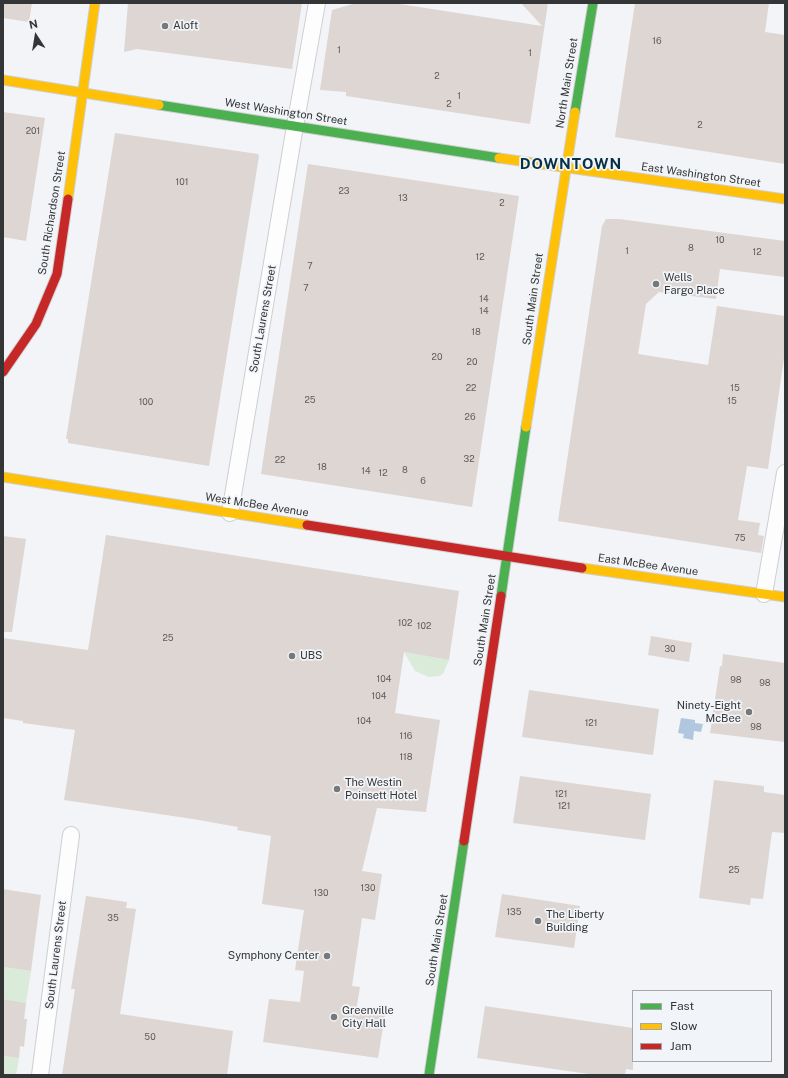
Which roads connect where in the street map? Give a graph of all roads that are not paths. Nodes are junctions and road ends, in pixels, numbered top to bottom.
1 (95, 3) edge
2 (317, 3) edge
3 (593, 3) edge
4 (3, 80) edge
5 (83, 92) junction
6 (295, 126) junction
7 (565, 168) junction
8 (785, 199) edge
9 (3, 372) edge
10 (785, 473) edge
11 (3, 477) edge
12 (230, 513) junction
13 (507, 557) junction
14 (764, 594) junction
15 (785, 597) edge
16 (71, 834) dead end
17 (40, 1075) edge
18 (429, 1075) edge

1 - 5 street, South Richardson Street
2 - 6 street, South Laurens Street
3 - 7 street, North Main Street
4 - 5 street, West Washington Street
5 - 6 street, West Washington Street
5 - 9 street, South Richardson Street
6 - 7 street, West Washington Street
6 - 12 street, South Laurens Street
7 - 8 street, East Washington Street
7 - 13 street, South Main Street
10 - 14 street
11 - 12 street, West McBee Avenue
12 - 13 street, West McBee Avenue
13 - 14 street, East McBee Avenue
13 - 18 street, South Main Street
14 - 15 street, East McBee Avenue
16 - 17 street, South Laurens Street

